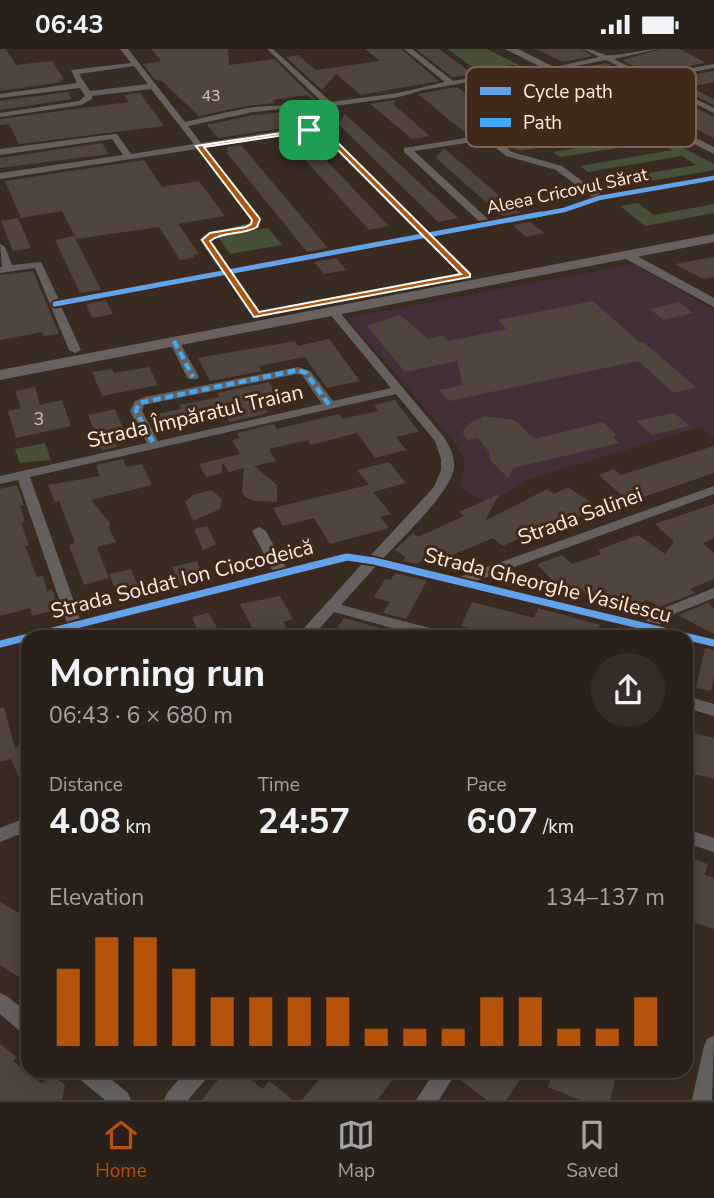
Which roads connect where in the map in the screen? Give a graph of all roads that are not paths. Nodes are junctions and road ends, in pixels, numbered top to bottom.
1 (124, 49) edge
2 (408, 49) edge
3 (510, 49) edge
4 (588, 49) edge
5 (654, 49) edge
6 (270, 50) edge
7 (607, 57) junction
8 (136, 64) junction
9 (714, 66) edge
10 (546, 67) edge
11 (560, 67) edge
12 (627, 67) edge
13 (696, 69) edge
14 (696, 71) edge
15 (466, 80) edge
16 (714, 80) edge
17 (450, 82) junction
18 (82, 85) junction
19 (153, 86) junction
20 (87, 94) junction
21 (0, 96) edge
22 (696, 102) edge
23 (329, 105) junction
24 (300, 109) junction
25 (714, 111) edge
26 (0, 115) edge
27 (183, 125) junction
28 (319, 128) junction
29 (466, 141) edge
30 (696, 142) edge
31 (200, 146) junction
32 (500, 147) edge
33 (714, 151) edge
34 (0, 152) edge
35 (129, 157) junction
36 (0, 176) edge
37 (714, 178) edge
38 (599, 198) junction
39 (488, 224) junction
40 (714, 229) edge
41 (427, 235) junction
42 (714, 238) edge
43 (0, 247) edge
44 (628, 255) junction
45 (4, 270) edge
46 (227, 272) junction
47 (467, 275) junction
48 (406, 292) junction
49 (714, 303) edge
50 (55, 304) junction
51 (333, 311) junction
52 (257, 315) junction
53 (174, 341) junction
54 (75, 350) junction
55 (0, 364) edge
56 (0, 375) edge
57 (192, 377) dead end
58 (399, 390) junction
59 (330, 406) junction
60 (154, 445) junction
61 (23, 475) junction
62 (0, 480) edge
63 (714, 490) edge
64 (259, 531) dead end
65 (374, 561) junction
66 (281, 572) junction
67 (461, 582) junction
68 (714, 593) edge
69 (332, 607) junction
70 (648, 627) junction
71 (77, 630) edge
72 (80, 630) edge
73 (310, 630) edge
74 (418, 630) edge
75 (660, 630) edge
76 (693, 638) edge
77 (21, 640) edge
78 (714, 643) edge
79 (0, 644) edge
80 (693, 704) edge
81 (714, 710) edge
82 (21, 827) edge
83 (0, 835) edge
84 (693, 838) edge
85 (714, 845) edge
86 (0, 1002) edge
87 (21, 1019) edge
88 (714, 1046) edge
89 (91, 1078) edge
90 (194, 1078) edge
91 (442, 1078) edge
92 (109, 1097) edge
93 (174, 1100) edge
94 (426, 1100) edge
95 (702, 1100) edge

1 - 8 street
2 - 17 street
3 - 10 main road
4 - 7 street
5 - 7 street
6 - 23 street
7 - 11 street
7 - 12 street
8 - 18 street
8 - 19 street
9 - 13 street
14 - 16 street
15 - 17 street
17 - 23 street
18 - 20 street
18 - 21 street
19 - 20 street
19 - 27 street
20 - 26 street
22 - 25 street
23 - 24 street
24 - 27 street
24 - 28 street
27 - 31 street
28 - 31 street
28 - 41 street
29 - 39 street
30 - 33 main road
31 - 35 street
31 - 46 street
32 - 38 street, Aleea Cricovul Sărat
34 - 35 street
35 - 36 street
37 - 38 street, Aleea Cricovul Sărat
38 - 39 street, Aleea Cricovul Sărat
39 - 41 street, Aleea Cricovul Sărat
40 - 47 main road
41 - 46 street, Aleea Cricovul Sărat
41 - 47 street
42 - 44 main road
43 - 45 street
44 - 48 main road
44 - 49 street
45 - 50 street
46 - 50 street, Aleea Cricovul Sărat
46 - 52 street
47 - 48 main road
48 - 51 main road
48 - 52 main road
50 - 54 street
51 - 53 main road
51 - 58 street
52 - 54 main road
53 - 56 main road
53 - 57 street
54 - 55 main road
58 - 59 street, Strada Împăratul Traian
58 - 65 street
59 - 60 street, Strada Împăratul Traian
59 - 60 street
60 - 61 street, Strada Împăratul Traian
61 - 62 street, Strada Împăratul Traian
61 - 71 street
63 - 67 street, Strada Salinei
64 - 66 street
65 - 66 street, Strada Soldat Ion Ciocodeică
65 - 67 street, Strada Gheorghe Vasilescu
65 - 69 street
66 - 72 street, Strada Soldat Ion Ciocodeică
67 - 70 street, Strada Gheorghe Vasilescu
68 - 70 street
69 - 73 street
69 - 74 street
70 - 75 street, Strada Gheorghe Vasilescu
76 - 78 street, Strada Gheorghe Vasilescu
77 - 79 street, Strada Soldat Ion Ciocodeică
80 - 81 street
82 - 83 street
84 - 85 street
86 - 87 street
88 - 95 street
89 - 92 street
90 - 93 street
91 - 94 street

